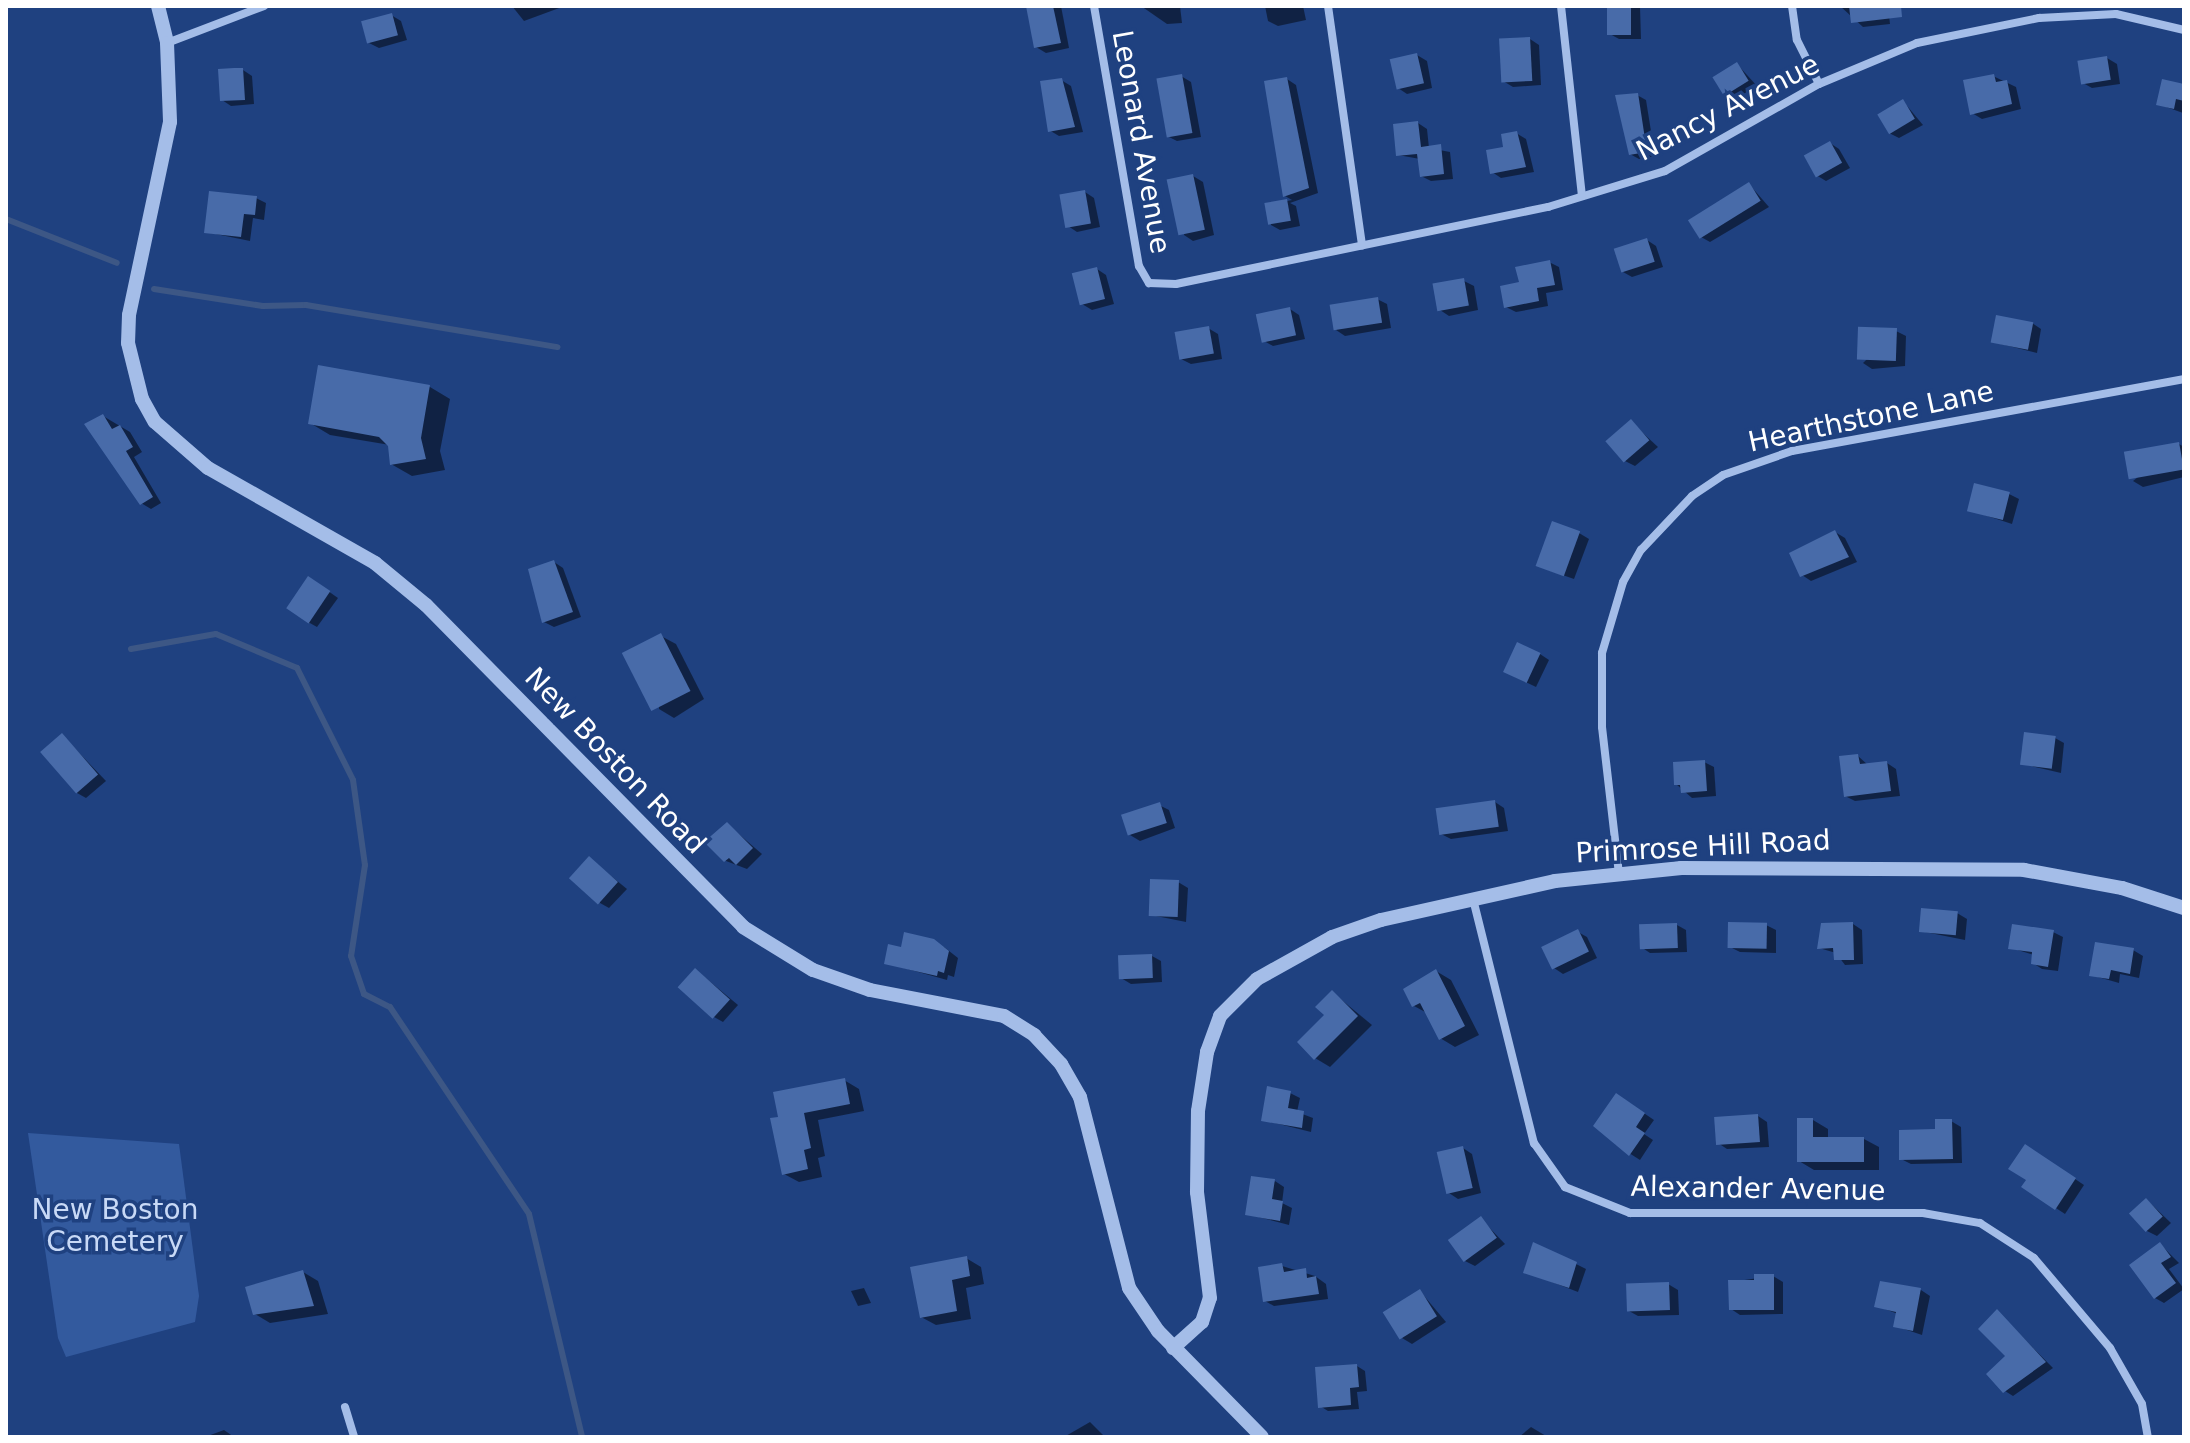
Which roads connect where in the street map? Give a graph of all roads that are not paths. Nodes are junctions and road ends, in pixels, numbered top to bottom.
1 (158, 6) edge
2 (264, 6) edge
3 (1094, 6) edge
4 (1328, 6) edge
5 (1561, 6) edge
6 (1792, 6) edge
7 (2184, 30) edge
8 (167, 43) junction
9 (1819, 84) junction
10 (1582, 196) junction
11 (1362, 246) junction
12 (1149, 283) joint
13 (2184, 379) edge
14 (1619, 874) junction
15 (1472, 898) junction
16 (2184, 908) edge
17 (1173, 1348) junction
18 (345, 1407) dead end
19 (354, 1437) edge
20 (1262, 1437) edge
21 (2148, 1437) edge

1 - 8 street, New Boston Road
2 - 8 street
3 - 12 street, Leonard Avenue
4 - 11 street
5 - 10 street
6 - 9 street
7 - 9 street, Nancy Avenue
8 - 17 street, New Boston Road
9 - 10 street, Nancy Avenue
10 - 11 street, Nancy Avenue
11 - 12 street, Nancy Avenue
13 - 14 street, Hearthstone Lane
14 - 15 street, Primrose Hill Road
14 - 16 street, Primrose Hill Road
15 - 17 street, Primrose Hill Road
15 - 21 street, Alexander Avenue
17 - 20 street, New Boston Road
18 - 19 street

